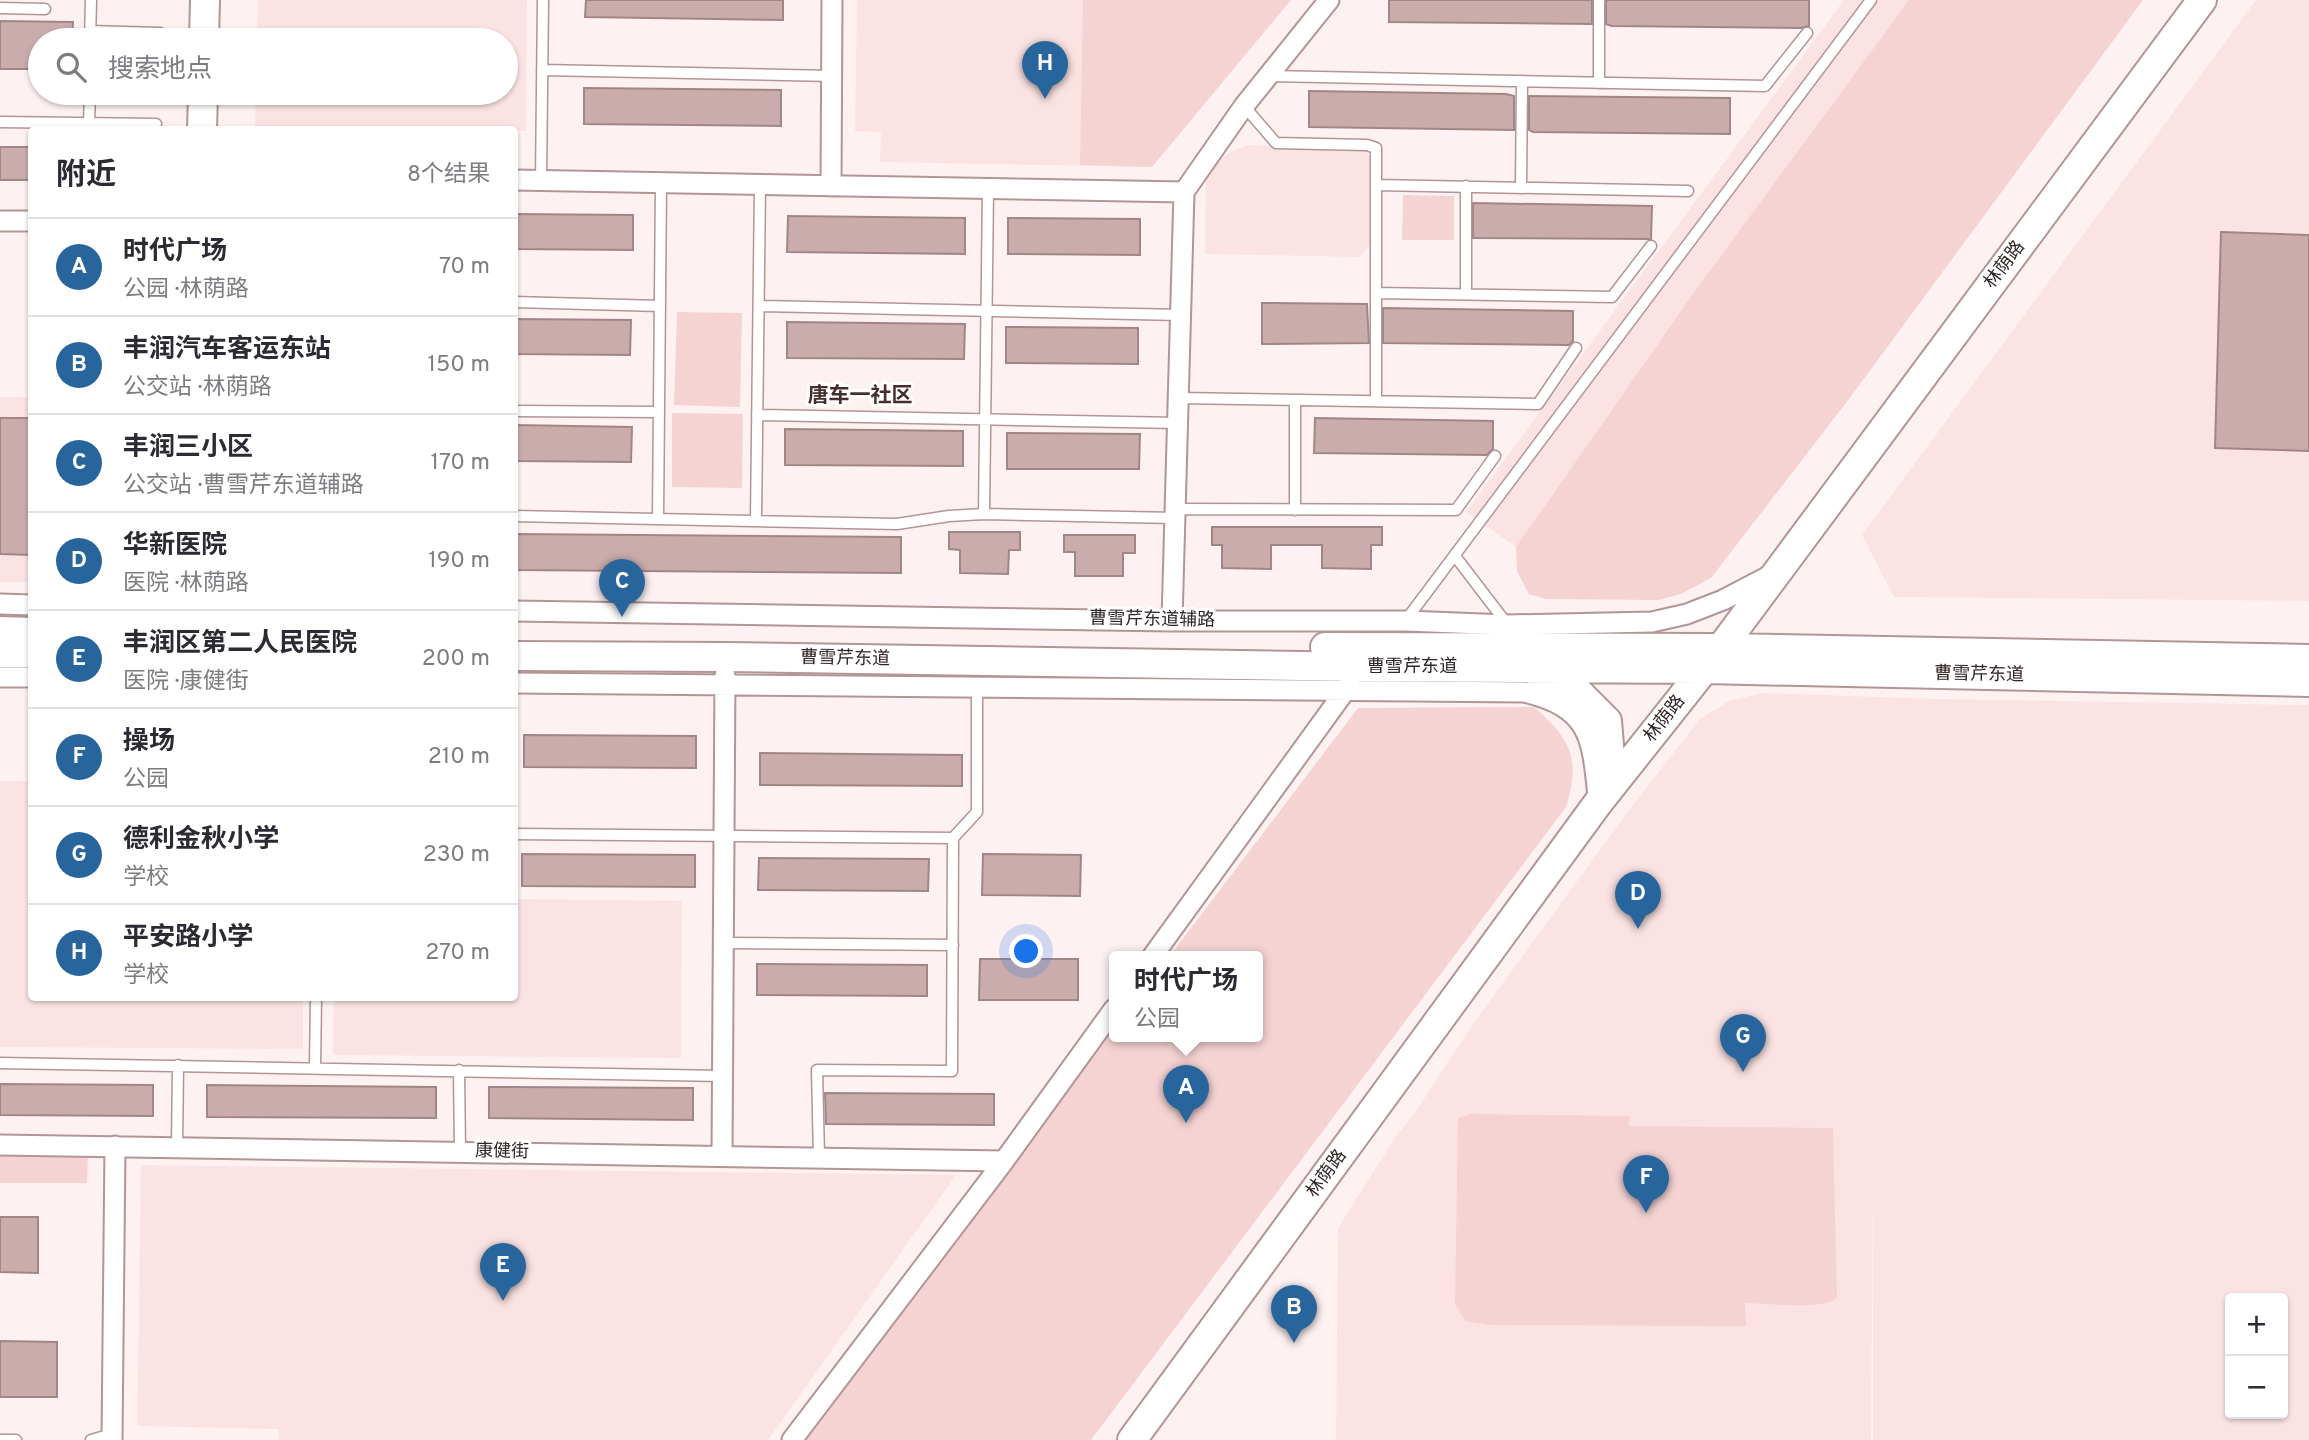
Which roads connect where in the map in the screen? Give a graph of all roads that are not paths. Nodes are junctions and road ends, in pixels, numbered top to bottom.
1 (90, 0) edge
2 (205, 0) edge
3 (543, 0) edge
4 (832, 0) edge
5 (1329, 0) edge
6 (1599, 0) edge
7 (1871, 0) edge
8 (2202, 0) edge
9 (0, 8) edge
10 (46, 9) dead end
11 (90, 28) edge
12 (204, 28) edge
13 (1807, 33) dead end
14 (542, 70) junction
15 (832, 76) junction
16 (1268, 76) junction
17 (1522, 81) junction
18 (1599, 83) junction
19 (90, 105) edge
20 (203, 105) edge
21 (1244, 106) junction
22 (0, 122) edge
23 (89, 123) junction
24 (156, 124) dead end
25 (202, 126) edge
26 (518, 180) edge
27 (541, 181) junction
28 (661, 183) junction
29 (760, 185) junction
30 (1376, 185) junction
31 (831, 186) junction
32 (1466, 186) junction
33 (1521, 187) junction
34 (988, 190) junction
35 (1688, 191) dead end
36 (1184, 192) junction
37 (0, 221) edge
38 (28, 221) edge
39 (1651, 246) dead end
40 (1377, 293) junction
41 (1466, 294) junction
42 (518, 302) edge
43 (660, 306) junction
44 (759, 306) junction
45 (987, 311) junction
46 (1181, 316) junction
47 (1576, 348) dead end
48 (1178, 398) junction
49 (1295, 400) junction
50 (1376, 401) junction
51 (518, 411) edge
52 (659, 412) junction
53 (757, 415) junction
54 (986, 419) junction
55 (1178, 423) junction
56 (1495, 456) dead end
57 (1294, 510) junction
58 (984, 514) junction
59 (1175, 514) junction
60 (518, 516) edge
61 (658, 520) junction
62 (756, 520) junction
63 (1455, 556) junction
64 (1778, 571) junction
65 (0, 604) edge
66 (28, 605) edge
67 (518, 611) edge
68 (1172, 621) junction
69 (1406, 621) junction
70 (1507, 625) junction
71 (0, 631) edge
72 (28, 632) edge
73 (518, 638) edge
74 (0, 653) edge
75 (28, 653) edge
76 (518, 656) edge
77 (725, 657) junction
78 (1370, 657) junction
79 (1713, 659) junction
80 (2309, 659) edge
81 (1517, 668) junction
82 (0, 677) edge
83 (28, 677) edge
84 (2309, 682) edge
85 (518, 683) edge
86 (724, 686) junction
87 (978, 687) junction
88 (1345, 691) junction
89 (1598, 803) junction
90 (518, 834) edge
91 (724, 835) junction
92 (953, 838) junction
93 (723, 943) junction
94 (953, 945) junction
95 (1157, 951) edge
96 (316, 1001) edge
97 (1109, 1016) edge
98 (0, 1063) edge
99 (178, 1065) junction
100 (315, 1067) junction
101 (459, 1070) junction
102 (723, 1076) junction
103 (0, 1146) edge
104 (115, 1146) junction
105 (177, 1147) junction
106 (460, 1152) junction
107 (722, 1156) junction
108 (819, 1158) junction
109 (1004, 1161) junction
110 (112, 1437) edge
111 (0, 1440) edge
112 (16, 1440) edge
113 (91, 1440) edge
114 (792, 1440) edge
115 (1132, 1440) edge

1 - 11 lane
2 - 12 main road
3 - 14 lane
4 - 15 street
5 - 16 street
6 - 18 lane
7 - 63 lane
8 - 64 main road, 林荫路
9 - 10 lane
13 - 18 lane
14 - 15 lane
14 - 27 lane
15 - 31 street
16 - 17 lane
16 - 21 street
17 - 18 lane
17 - 33 lane
19 - 23 lane
20 - 25 main road
21 - 30 lane
21 - 36 street
22 - 23 lane
23 - 24 lane
26 - 27 street
27 - 28 street
28 - 29 street
28 - 43 lane
29 - 31 street
29 - 44 lane
30 - 32 lane
30 - 40 lane
31 - 34 street
32 - 33 lane
32 - 41 lane
33 - 35 lane
34 - 36 street
34 - 45 lane
36 - 46 street
37 - 38 street
39 - 41 lane
40 - 41 lane
40 - 50 lane
42 - 43 lane
43 - 52 lane
44 - 45 lane
44 - 53 lane
45 - 46 lane
45 - 54 lane
46 - 48 street
47 - 50 lane
48 - 49 lane
48 - 55 street
49 - 50 lane
49 - 57 lane
51 - 52 lane
52 - 61 lane
53 - 54 lane
53 - 62 lane
54 - 55 lane
54 - 58 lane
55 - 59 street
56 - 57 lane
57 - 59 lane
58 - 59 lane
58 - 62 lane
59 - 68 street
60 - 61 lane
61 - 62 lane
63 - 69 lane
63 - 70 lane
64 - 70 street, 曹雪芹东道辅路
64 - 79 main road, 林荫路
65 - 66 street
67 - 68 street, 曹雪芹东道辅路
68 - 69 street, 曹雪芹东道辅路
69 - 70 street, 曹雪芹东道辅路
69 - 78 street
71 - 72 main road
73 - 78 main road, 曹雪芹东道
74 - 75 main road
76 - 77 main road, 曹雪芹东道
77 - 78 main road, 曹雪芹东道
77 - 86 street
78 - 79 main road, 曹雪芹东道
78 - 81 main road, 曹雪芹东道
78 - 88 street
79 - 80 main road, 曹雪芹东道
79 - 81 main road, 曹雪芹东道
79 - 84 main road, 曹雪芹东道
79 - 89 main road, 林荫路
81 - 89 main road
82 - 83 street
85 - 86 street
86 - 87 street
86 - 91 street
87 - 88 street
87 - 92 lane
88 - 89 street
88 - 95 street
89 - 115 main road, 林荫路
90 - 91 lane
91 - 92 lane
91 - 93 street
92 - 94 lane
93 - 94 lane
93 - 102 street
94 - 108 lane
96 - 100 lane
97 - 109 street
98 - 99 lane
99 - 100 lane
99 - 105 lane
100 - 101 lane
101 - 102 lane
101 - 106 lane
102 - 107 street
103 - 104 street, 康健街
104 - 105 street, 康健街
104 - 110 street
105 - 106 street, 康健街
106 - 107 street, 康健街
107 - 108 street, 康健街
108 - 109 street, 康健街
109 - 114 street
110 - 113 lane
111 - 112 lane

